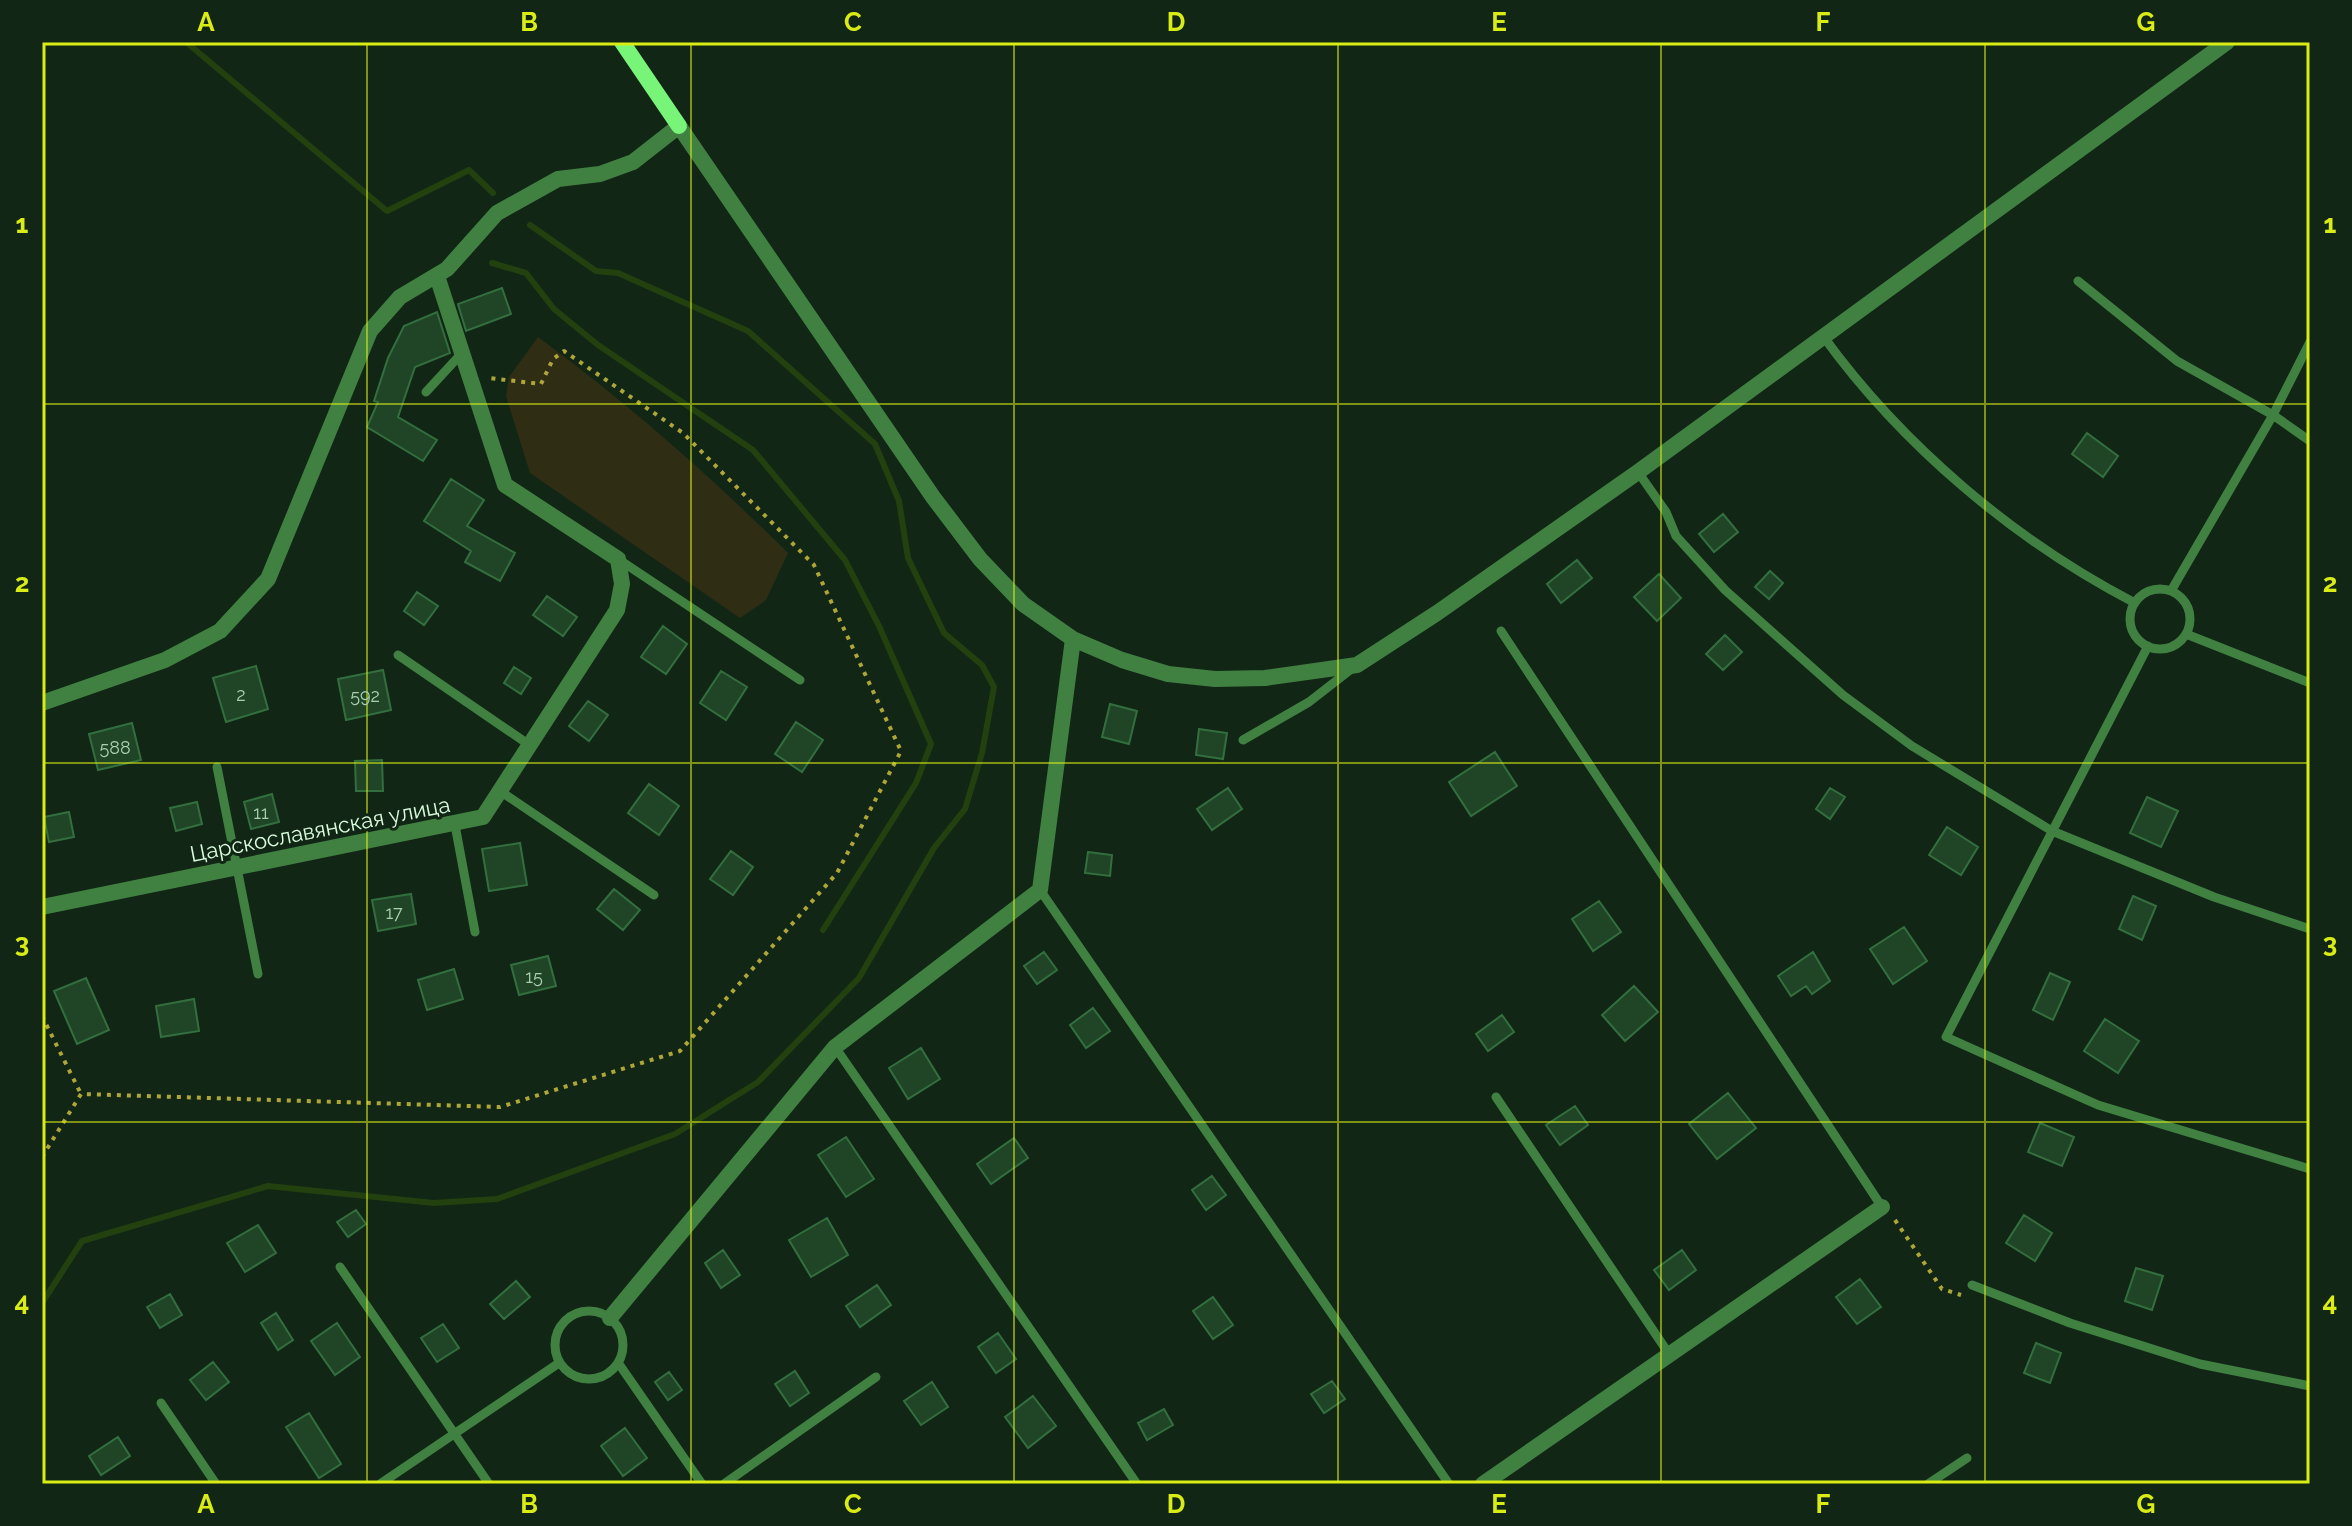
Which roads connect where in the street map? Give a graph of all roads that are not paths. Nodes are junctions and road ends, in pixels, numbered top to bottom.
1 (622, 42) edge
2 (2227, 42) edge
3 (679, 126) junction
4 (437, 276) junction
5 (2078, 281) dead end
6 (1823, 336) junction
7 (2310, 342) edge
8 (462, 353) junction
9 (426, 392) dead end
10 (2273, 415) junction
11 (2310, 441) edge
12 (1638, 472) junction
13 (618, 559) junction
14 (2171, 591) junction
15 (2135, 603) junction
16 (1501, 631) dead end
17 (2186, 634) junction
18 (1073, 639) junction
19 (2148, 646) junction
20 (398, 655) dead end
21 (1357, 665) junction
22 (800, 680) dead end
23 (2310, 683) edge
24 (42, 703) edge
25 (1243, 740) dead end
26 (528, 744) junction
27 (217, 767) dead end
28 (500, 791) junction
29 (455, 825) junction
30 (2052, 831) junction
31 (237, 867) junction
32 (1040, 890) junction
33 (654, 895) dead end
34 (42, 907) edge
35 (2310, 929) edge
36 (475, 932) dead end
37 (258, 974) dead end
38 (835, 1047) junction
39 (1496, 1097) dead end
40 (2310, 1169) edge
41 (1882, 1207) joint
42 (340, 1267) dead end
43 (1972, 1285) road end
44 (610, 1318) junction
45 (1669, 1354) junction
46 (559, 1363) junction
47 (619, 1364) junction
48 (876, 1377) dead end
49 (2310, 1386) edge
50 (161, 1403) dead end
51 (453, 1433) junction
52 (1967, 1458) dead end
53 (216, 1484) edge
54 (380, 1484) edge
55 (489, 1484) edge
56 (702, 1484) edge
57 (724, 1484) edge
58 (1137, 1484) edge
59 (1449, 1484) edge
60 (1483, 1484) edge
61 (1928, 1484) edge

1 - 3 street
2 - 6 street
3 - 4 street
3 - 18 street
4 - 8 street
4 - 24 street
5 - 10 lane
6 - 12 street
6 - 15 lane
7 - 10 lane
8 - 9 lane
8 - 13 street
10 - 11 lane
10 - 14 lane
12 - 21 street
12 - 30 lane
13 - 22 lane
13 - 26 street, Царскославянская улица
14 - 15 lane
14 - 17 lane
15 - 19 lane
16 - 41 lane
17 - 19 lane
17 - 23 lane
18 - 21 street
18 - 32 street
19 - 30 lane
20 - 26 lane
21 - 25 lane
26 - 28 street, Царскославянская улица
27 - 31 lane
28 - 29 street, Царскославянская улица
28 - 33 lane
29 - 31 street, Царскославянская улица
29 - 36 lane
30 - 35 lane
30 - 40 lane
31 - 34 street, Царскославянская улица
31 - 37 lane
32 - 38 street
32 - 59 lane
38 - 44 street
38 - 58 lane
39 - 45 lane
41 - 45 street
42 - 51 lane
43 - 49 lane
44 - 46 lane
44 - 47 lane
45 - 60 street
46 - 47 lane
46 - 51 lane
47 - 56 lane
48 - 57 lane
50 - 53 lane
51 - 54 lane
51 - 55 lane
52 - 61 lane

